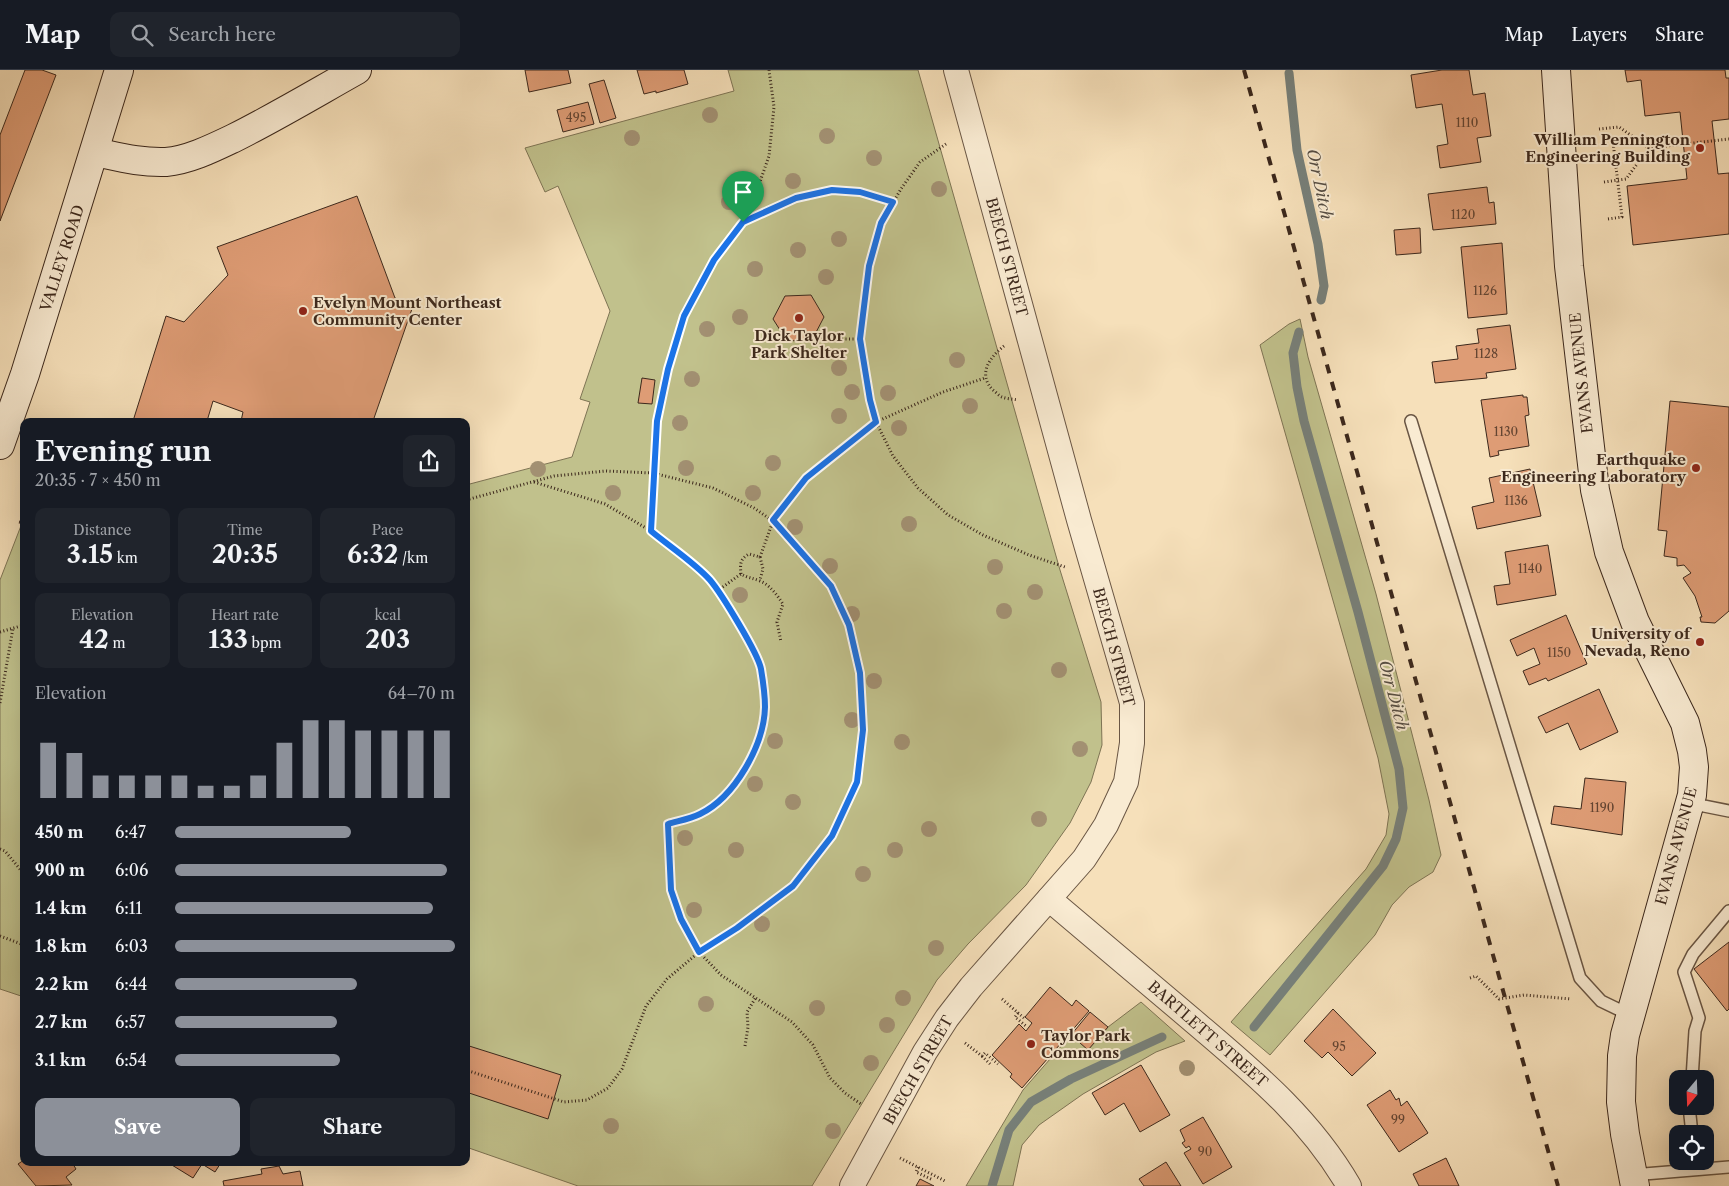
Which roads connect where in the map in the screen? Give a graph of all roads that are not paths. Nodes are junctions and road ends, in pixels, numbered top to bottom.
1 (119, 70) edge
2 (357, 70) edge
3 (956, 70) edge
4 (1556, 70) edge
5 (95, 152) junction
6 (1412, 421) dead end
7 (0, 445) edge
8 (1689, 804) junction
9 (1729, 811) edge
10 (1049, 899) junction
11 (1729, 911) edge
12 (1630, 1015) junction
13 (1693, 1070) edge
14 (1714, 1166) edge
15 (1729, 1167) edge
16 (1676, 1170) edge
17 (1634, 1181) edge
18 (1342, 1184) edge
19 (852, 1186) edge

1 - 5 street, VALLEY ROAD
2 - 5 street
3 - 10 street, BEECH STREET
4 - 8 street, EVANS AVENUE
5 - 7 street, VALLEY ROAD
6 - 12 lane
8 - 9 lane
8 - 12 street, EVANS AVENUE
10 - 18 street, BARTLETT STREET
10 - 19 street, BEECH STREET
11 - 13 lane
12 - 17 street, EVANS AVENUE
14 - 15 lane
16 - 17 lane

